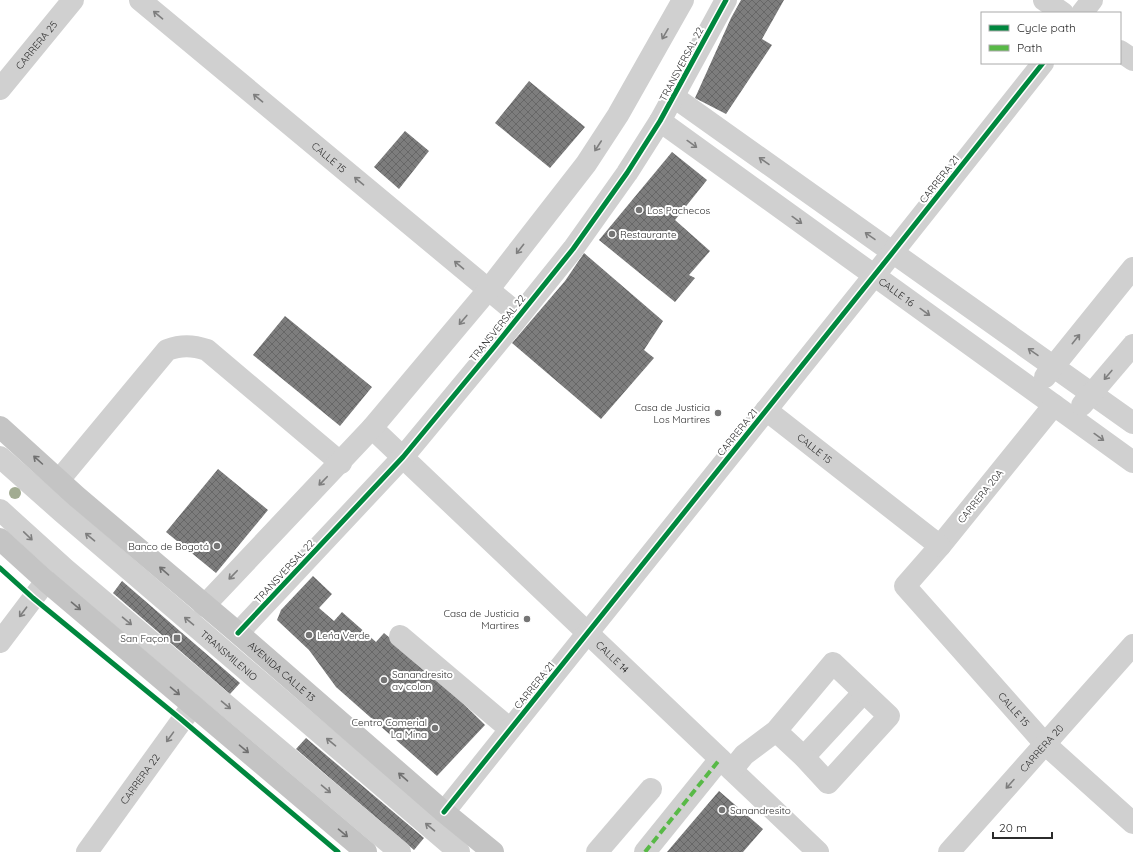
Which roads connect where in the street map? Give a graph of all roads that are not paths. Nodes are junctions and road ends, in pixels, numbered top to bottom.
1 (72, 0) edge
2 (140, 0) edge
3 (684, 0) edge
4 (726, 0) edge
5 (1044, 0) edge
6 (1092, 0) edge
7 (1062, 12) edge
8 (1083, 12) edge
9 (1121, 52) edge
10 (1133, 60) edge
11 (1042, 64) edge
12 (0, 89) edge
13 (674, 97) junction
14 (660, 121) junction
15 (893, 252) junction
16 (1133, 268) edge
17 (874, 276) junction
18 (488, 290) junction
19 (519, 315) junction
20 (1133, 345) edge
21 (1054, 366) junction
22 (1034, 391) junction
23 (1092, 394) junction
24 (1054, 405) junction
25 (766, 410) junction
26 (1072, 418) junction
27 (1133, 423) edge
28 (0, 426) edge
29 (372, 428) junction
30 (0, 457) edge
31 (403, 457) junction
32 (341, 462) junction
33 (1133, 462) edge
34 (59, 480) junction
35 (0, 510) edge
36 (0, 539) edge
37 (940, 546) junction
38 (46, 581) junction
39 (905, 586) joint
40 (204, 606) junction
41 (588, 633) junction
42 (238, 634) junction
43 (400, 636) dead end
44 (0, 642) edge
45 (1133, 645) edge
46 (863, 693) junction
47 (193, 706) junction
48 (510, 729) junction
49 (776, 731) junction
50 (1045, 744) junction
51 (804, 757) junction
52 (726, 764) junction
53 (651, 789) dead end
54 (444, 812) junction
55 (1133, 823) edge
56 (87, 852) edge
57 (366, 852) edge
58 (400, 852) edge
59 (459, 852) edge
60 (492, 852) edge
61 (597, 852) edge
62 (645, 852) edge
63 (818, 852) edge
64 (949, 852) edge

1 - 12 street, CARRERA 25
18 -> 2 street, CALLE 15
3 -> 18 street
4 - 13 street, TRANSVERSAL 22
5 - 7 street
6 - 8 street
9 - 10 street
11 - 15 street, CARRERA 21
13 - 14 street, TRANSVERSAL 22
15 -> 13 street
14 -> 17 street, CALLE 16
14 - 19 street, TRANSVERSAL 22
15 - 17 street, CARRERA 21
21 -> 15 street
21 -> 16 street
17 -> 22 street, CALLE 16
17 - 25 street, CARRERA 21
18 - 19 street, CALLE 15
18 -> 29 street
19 - 31 street, TRANSVERSAL 22
20 -> 23 street
21 - 22 street
21 - 23 street
22 - 24 street, CALLE 16
23 - 26 street
23 - 27 street
24 - 26 street, CALLE 16
24 - 37 street, CARRERA 20A
25 - 37 street, CALLE 15
25 - 41 street, CARRERA 21
26 -> 33 street, CALLE 16
34 -> 28 main road, AVENIDA CALLE 13
29 - 31 street, CALLE 14
29 - 32 street
59 -> 30 street, TRANSMILENIO
31 - 41 street, CALLE 14
31 - 42 street, TRANSVERSAL 22
32 - 34 street
32 -> 40 street
40 -> 34 main road, AVENIDA CALLE 13
35 -> 58 street
36 - 38 main road
37 - 39 street, CARRERA 20A
38 -> 44 street
38 -> 47 main road
39 - 50 street, CALLE 15
40 - 42 main road, AVENIDA CALLE 13
41 - 48 street, CARRERA 21
41 - 52 street, CALLE 14
54 -> 42 main road, AVENIDA CALLE 13
43 - 48 street
45 - 50 street, CARRERA 20
46 - 49 street
46 - 51 street
46 - 51 street
47 -> 56 street, CARRERA 22
47 -> 57 main road
48 - 54 street, CARRERA 21
49 - 51 street
49 - 52 street
50 - 55 street, CALLE 15
50 -> 64 street, CARRERA 20
52 - 62 street
52 - 63 street, CALLE 14
53 - 61 street
54 - 60 main road, AVENIDA CALLE 13

